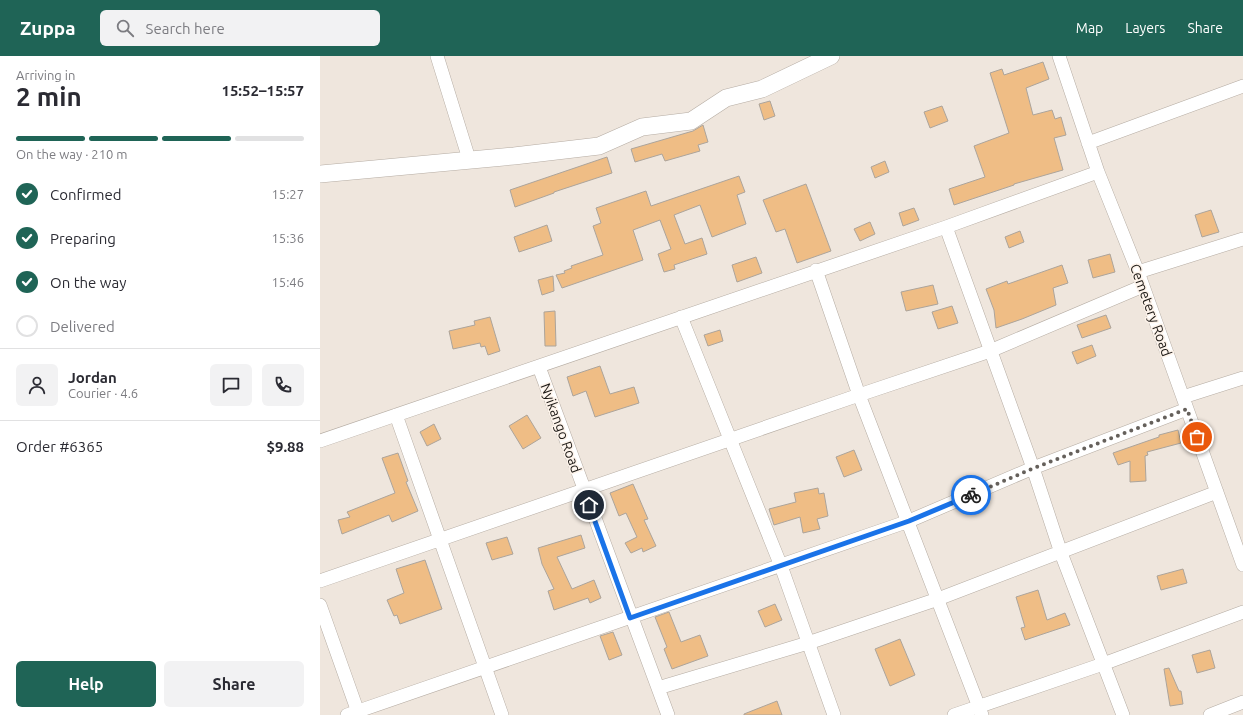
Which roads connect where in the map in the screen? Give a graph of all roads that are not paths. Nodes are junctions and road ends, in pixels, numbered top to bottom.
1 (437, 56) edge
2 (831, 56) edge
3 (1059, 56) edge
4 (1243, 86) edge
5 (1088, 143) junction
6 (469, 159) junction
7 (1098, 172) junction
8 (320, 174) edge
9 (946, 227) junction
10 (1243, 239) edge
11 (816, 270) junction
12 (1138, 272) junction
13 (1143, 286) junction
14 (681, 317) junction
15 (990, 351) junction
16 (539, 366) junction
17 (1243, 378) edge
18 (859, 395) junction
19 (1185, 403) junction
20 (396, 415) junction
21 (730, 439) junction
22 (320, 441) edge
23 (1034, 468) junction
24 (584, 491) junction
25 (1216, 492) junction
26 (909, 521) junction
27 (1238, 536) edge
28 (439, 540) junction
29 (1061, 553) junction
30 (1243, 565) edge
31 (781, 566) junction
32 (320, 581) edge
33 (938, 599) junction
34 (320, 605) edge
35 (1243, 612) edge
36 (630, 618) junction
37 (808, 643) junction
38 (1103, 664) junction
39 (485, 668) junction
40 (658, 688) junction
41 (1243, 702) edge
42 (981, 711) edge
43 (355, 714) edge
44 (502, 715) edge
45 (668, 715) edge
46 (834, 715) edge
47 (954, 715) edge
48 (1122, 715) edge
49 (1210, 715) edge

1 - 6 street
2 - 6 street
3 - 5 street, Cemetery Road
4 - 5 street
5 - 7 street, Cemetery Road
6 - 8 street
7 - 9 street
7 - 12 street, Cemetery Road
9 - 11 street
9 - 15 street
10 - 12 street
11 - 14 street
11 - 18 street
12 - 13 street, Cemetery Road
13 - 15 street
13 - 19 street, Cemetery Road
14 - 16 street
14 - 21 street
15 - 18 street
15 - 23 street
16 - 20 street
16 - 24 street, Nyikango Road
17 - 19 street
18 - 21 street
18 - 26 street
19 - 23 street
19 - 25 street, Cemetery Road
20 - 22 street
20 - 28 street
21 - 24 street
21 - 31 street
23 - 26 street
23 - 29 street
24 - 28 street
24 - 36 street, Nyikango Road
25 - 27 street, Cemetery Road
25 - 29 street
26 - 31 street
26 - 33 street
27 - 30 street, Cemetery Road
28 - 32 street
28 - 39 street
29 - 33 street
29 - 38 street
31 - 36 street
31 - 37 street
33 - 37 street
33 - 42 street
34 - 43 street
35 - 38 street
36 - 39 street
36 - 40 street, Nyikango Road
37 - 40 street
37 - 46 street
38 - 42 street
38 - 48 street
39 - 43 street
39 - 44 street
40 - 45 street, Nyikango Road
41 - 49 street
42 - 47 street

